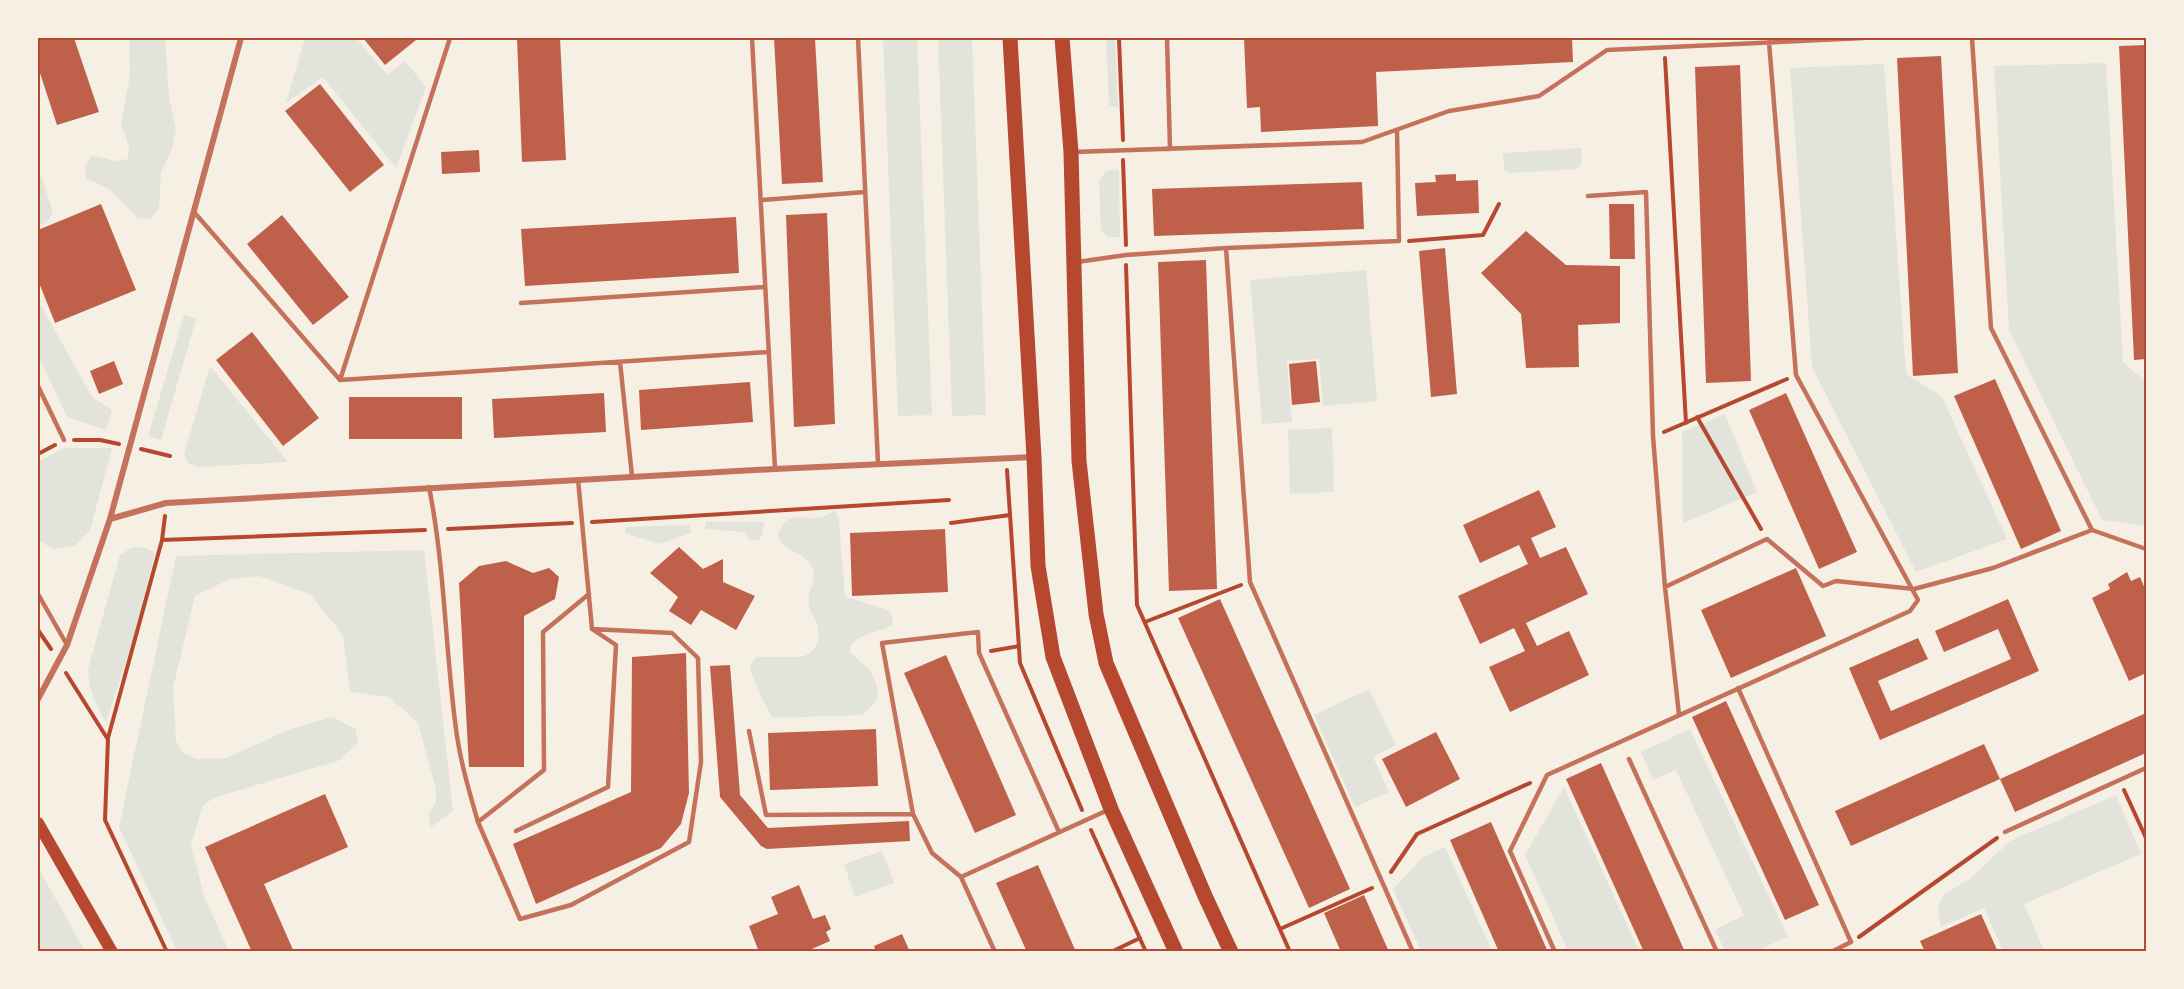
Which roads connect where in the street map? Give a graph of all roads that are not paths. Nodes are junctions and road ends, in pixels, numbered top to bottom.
1 (241, 38) edge
2 (450, 38) edge
3 (752, 38) edge
4 (858, 38) edge
5 (1010, 38) edge
6 (1062, 38) edge
7 (1167, 38) edge
8 (1864, 38) edge
9 (1972, 38) edge
10 (1769, 42) junction
11 (1397, 130) junction
12 (1170, 149) junction
13 (1071, 152) junction
14 (865, 192) junction
15 (1588, 196) dead end
16 (761, 200) junction
17 (194, 212) junction
18 (1226, 248) junction
19 (1074, 263) junction
20 (765, 287) junction
21 (521, 303) dead end
22 (769, 352) junction
23 (620, 362) junction
24 (340, 380) junction
25 (38, 386) edge
26 (64, 440) road end
27 (1034, 457) junction
28 (878, 463) junction
29 (775, 469) junction
30 (632, 476) junction
31 (578, 479) junction
32 (429, 487) junction
33 (111, 519) junction
34 (2092, 530) junction
35 (2146, 549) edge
36 (1665, 587) junction
37 (1914, 589) junction
38 (38, 594) edge
39 (589, 594) junction
40 (592, 629) junction
41 (68, 645) junction
42 (1738, 688) junction
43 (38, 699) edge
44 (1680, 715) junction
45 (749, 731) dead end
46 (1629, 759) dead end
47 (2146, 768) edge
48 (1110, 809) junction
49 (913, 814) junction
50 (478, 822) junction
51 (38, 823) edge
52 (516, 831) dead end
53 (1059, 832) junction
54 (2005, 832) road end
55 (961, 877) junction
56 (112, 951) edge
57 (995, 951) edge
58 (1176, 951) edge
59 (1231, 951) edge
60 (1413, 951) edge
61 (1555, 951) edge
62 (1717, 951) edge
63 (1831, 951) edge

1 - 17 street
2 - 24 lane
3 - 16 lane
4 - 14 lane
5 - 27 main road
6 - 13 main road
7 - 12 lane
8 - 10 lane
9 - 34 lane
10 - 11 lane
10 - 37 lane
11 - 12 lane
11 - 18 lane
12 - 13 lane
13 - 19 main road
14 - 16 lane
14 - 28 lane
15 - 36 lane
16 - 20 lane
17 - 24 lane
17 - 33 street
18 - 19 lane
18 - 60 lane
19 - 59 main road
20 - 21 lane
20 - 22 lane
22 - 23 lane
22 - 29 lane
23 - 24 lane
23 - 30 lane
25 - 26 lane
27 - 28 street
27 - 48 main road
28 - 29 street
29 - 30 street
30 - 31 street
31 - 32 street
31 - 39 lane
32 - 33 street
32 - 50 lane
33 - 41 street
34 - 35 lane
34 - 37 lane
36 - 37 lane
36 - 44 lane
37 - 42 lane
38 - 41 lane
39 - 40 lane
39 - 50 lane
40 - 50 lane
40 - 52 lane
41 - 43 street
42 - 44 lane
42 - 63 lane
44 - 61 lane
45 - 49 lane
46 - 62 lane
47 - 54 lane
48 - 53 lane
48 - 58 main road
49 - 53 lane
49 - 55 lane
51 - 56 main road
53 - 55 lane
55 - 57 lane

